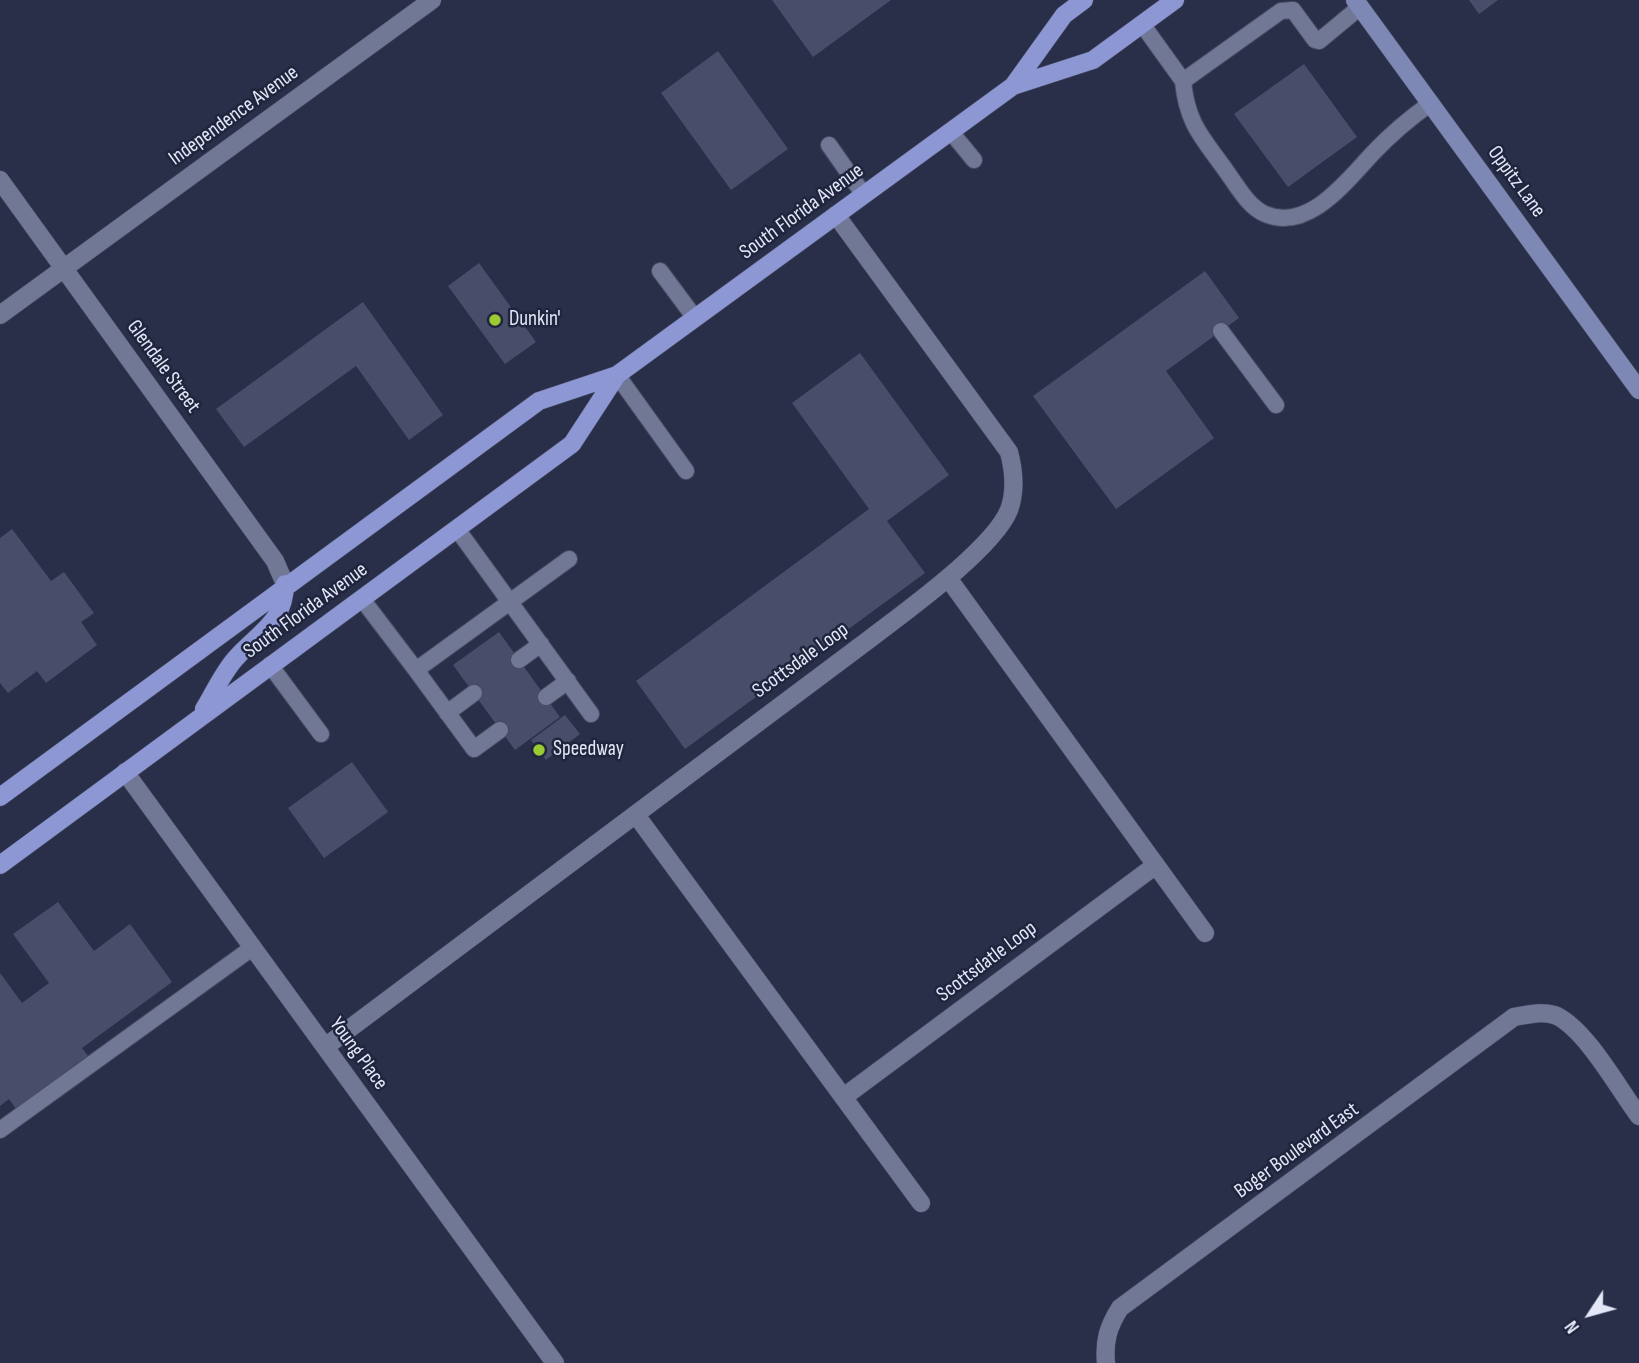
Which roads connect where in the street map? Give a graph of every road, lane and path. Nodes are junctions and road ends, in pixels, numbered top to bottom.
1 (432, 0) edge
2 (1084, 0) edge
3 (1175, 0) edge
4 (1358, 4) edge
5 (1142, 24) junction
6 (1183, 81) junction
7 (1013, 86) junction
8 (1431, 103) junction
9 (951, 132) junction
10 (829, 145) dead end
11 (974, 160) dead end
12 (0, 180) edge
13 (864, 195) junction
14 (836, 215) junction
15 (64, 269) junction
16 (660, 271) dead end
17 (0, 315) edge
18 (695, 318) junction
19 (1221, 331) dead end
20 (617, 375) junction
21 (1639, 390) edge
22 (1276, 405) dead end
23 (686, 471) dead end
24 (457, 529) junction
25 (569, 559) dead end
26 (948, 578) junction
27 (285, 584) junction
28 (362, 599) junction
29 (510, 601) junction
30 (541, 644) junction
31 (519, 660) dead end
32 (270, 665) junction
33 (416, 670) junction
34 (568, 681) junction
35 (474, 693) dead end
36 (545, 697) dead end
37 (447, 713) junction
38 (591, 714) dead end
39 (199, 718) junction
40 (500, 730) dead end
41 (321, 734) dead end
42 (125, 772) junction
43 (0, 797) edge
44 (636, 815) junction
45 (0, 865) edge
46 (1156, 865) junction
47 (1205, 933) dead end
48 (252, 948) junction
49 (325, 1046) junction
50 (845, 1097) junction
51 (1639, 1116) edge
52 (0, 1130) edge
53 (921, 1203) dead end
54 (555, 1363) edge
55 (1106, 1363) edge

1 - 15 street, Independence Avenue
2 - 7 main road, South Florida Avenue
3 - 5 main road, South Florida Avenue
4 - 6 lane
4 - 8 street, Oppitz Lane
5 - 6 lane
5 - 7 main road, South Florida Avenue
6 - 8 lane
7 - 9 main road, South Florida Avenue
8 - 21 street, Oppitz Lane
9 - 11 lane
9 - 13 main road, South Florida Avenue
10 - 13 lane
12 - 15 street, Glendale Street
13 - 14 main road, South Florida Avenue
14 - 18 main road, South Florida Avenue
14 - 26 street, Scottsdale Loop
15 - 17 street, Independence Avenue
15 - 27 street, Glendale Street
16 - 18 lane
18 - 20 main road, South Florida Avenue
19 - 22 lane
20 - 23 lane
20 - 24 main road, South Florida Avenue
20 - 27 main road, South Florida Avenue
24 - 28 main road, South Florida Avenue
24 - 29 lane
25 - 29 lane
26 - 44 street, Scottsdale Loop
26 - 46 street
27 - 39 main road
27 - 43 main road, South Florida Avenue
28 - 32 main road, South Florida Avenue
28 - 33 lane
29 - 30 lane
29 - 33 lane
30 - 31 lane
30 - 34 lane
32 - 39 main road, South Florida Avenue
32 - 41 lane
33 - 37 lane
34 - 36 lane
34 - 38 lane
35 - 37 lane
37 - 40 lane
39 - 42 main road, South Florida Avenue
42 - 45 main road, South Florida Avenue
42 - 48 street, Young Place
44 - 49 street, Scottsdale Loop
44 - 50 street
46 - 47 street
46 - 50 street, Scottsdatle Loop
48 - 49 street, Young Place
48 - 52 lane
49 - 54 street, Young Place
50 - 53 street
51 - 55 street, Boger Boulevard East

